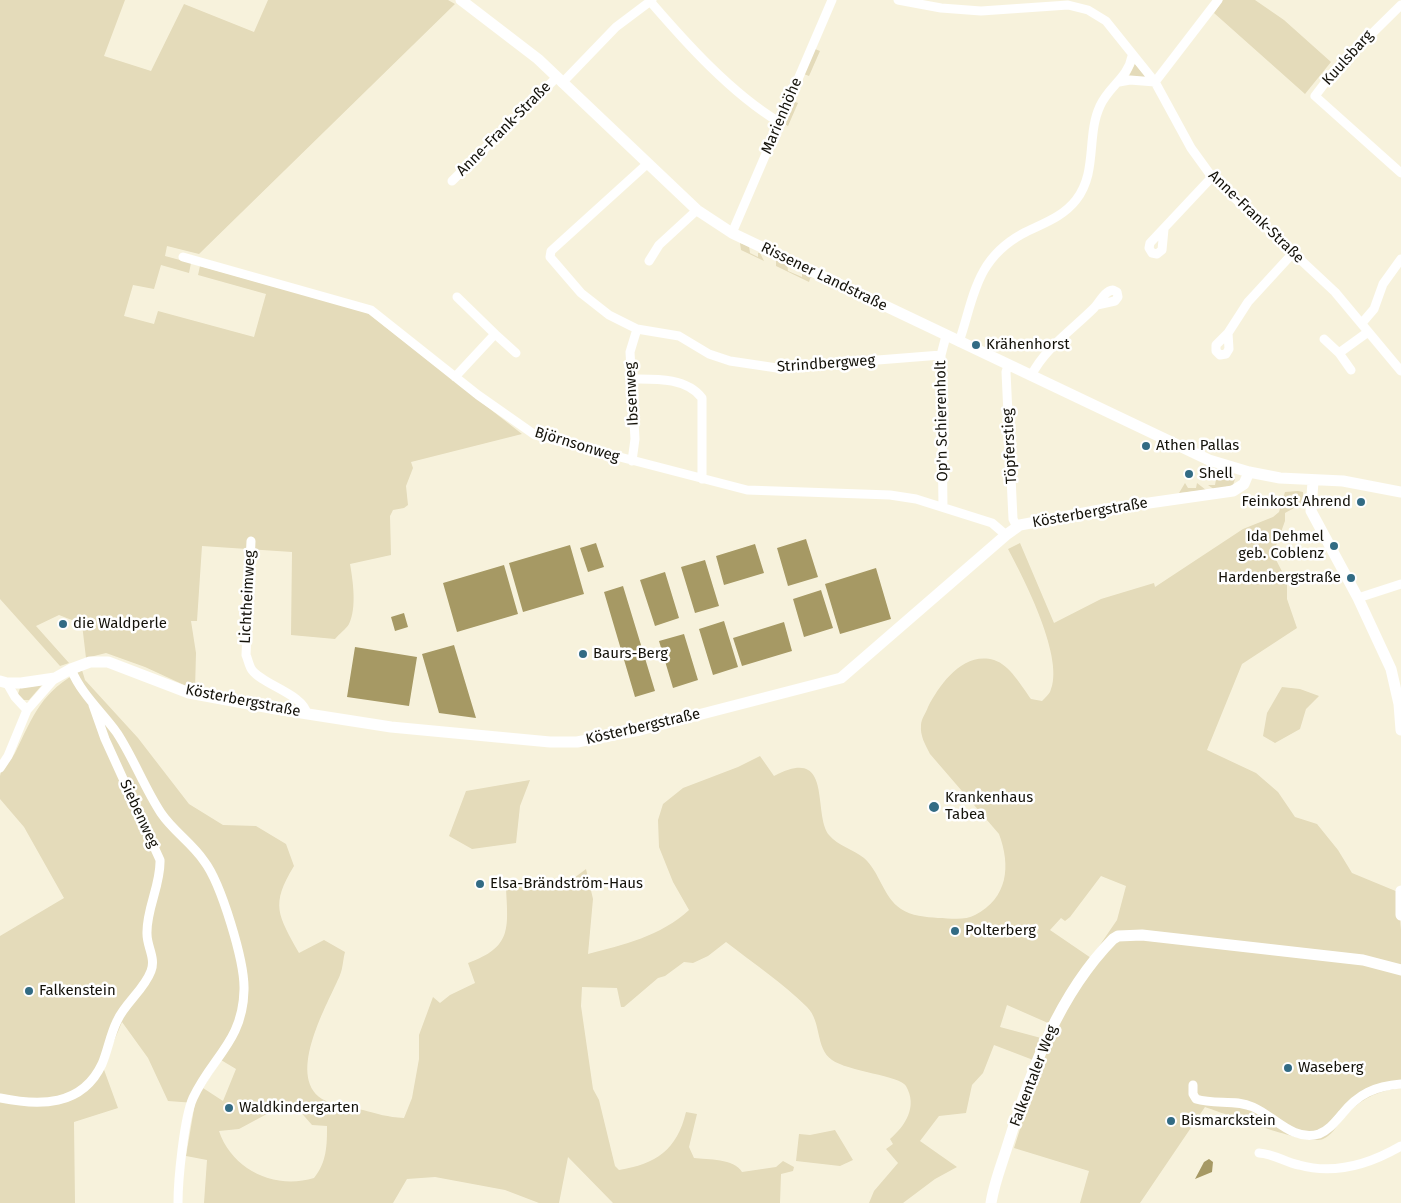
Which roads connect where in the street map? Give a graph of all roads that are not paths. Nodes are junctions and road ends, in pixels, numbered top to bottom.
1 (461, 0) edge
2 (651, 0) edge
3 (832, 0) edge
4 (898, 0) edge
5 (1218, 0) edge
6 (1401, 5) edge
7 (1132, 56) junction
8 (559, 80) junction
9 (1119, 82) junction
10 (1155, 82) junction
11 (779, 122) junction
12 (647, 164) junction
13 (1401, 173) edge
14 (1212, 177) junction
15 (452, 181) dead end
16 (696, 210) junction
17 (1164, 229) dead end
18 (732, 233) junction
19 (1293, 253) junction
20 (184, 257) dead end
21 (1401, 259) edge
22 (650, 261) dead end
23 (457, 297) dead end
24 (1097, 305) dead end
25 (1362, 323) junction
26 (638, 328) junction
27 (1368, 332) junction
28 (1228, 333) dead end
29 (496, 334) junction
30 (946, 336) junction
31 (1324, 339) dead end
32 (959, 342) junction
33 (516, 353) dead end
34 (1339, 353) junction
35 (941, 355) junction
36 (1008, 366) junction
37 (1351, 370) dead end
38 (1401, 371) edge
39 (1031, 376) junction
40 (455, 377) junction
41 (630, 379) junction
42 (632, 461) junction
43 (1245, 470) junction
44 (702, 479) junction
45 (1313, 481) junction
46 (1401, 492) edge
47 (943, 507) junction
48 (1016, 527) junction
49 (1006, 535) junction
50 (251, 541) dead end
51 (1401, 584) edge
52 (1358, 598) junction
53 (71, 669) junction
54 (55, 678) junction
55 (4, 682) edge
56 (93, 704) junction
57 (28, 710) junction
58 (307, 714) junction
59 (1401, 730) edge
60 (0, 768) edge
61 (1401, 891) edge
62 (1401, 915) edge
63 (1401, 970) edge
64 (1401, 1084) edge
65 (1193, 1085) dead end
66 (0, 1098) edge
67 (1401, 1146) edge
68 (1259, 1152) dead end
69 (178, 1203) edge
70 (991, 1203) edge

1 - 8 street, Rissener Landstraße
2 - 8 street, Anne-Frank-Straße
2 - 11 street
3 - 11 street, Marienhöhe
4 - 7 street, Anne-Frank-Straße
5 - 10 street
6 - 13 street, Kuulsbarg
7 - 9 street
7 - 10 street, Anne-Frank-Straße
8 - 12 street, Rissener Landstraße
8 - 15 street, Anne-Frank-Straße
9 - 10 street
9 - 32 street
10 - 14 street, Anne-Frank-Straße
11 - 18 street, Marienhöhe
12 - 16 street, Rissener Landstraße
12 - 26 street, Strindbergweg
14 - 17 street
14 - 19 street, Anne-Frank-Straße
16 - 18 street, Rissener Landstraße
16 - 22 street
18 - 30 street, Rissener Landstraße
19 - 25 street, Anne-Frank-Straße
19 - 28 street
20 - 40 street, Björnsonweg
21 - 25 street
23 - 29 street
24 - 39 street
25 - 27 street, Anne-Frank-Straße
26 - 35 street, Strindbergweg
26 - 41 street, Ibsenweg
27 - 34 street
27 - 38 street, Anne-Frank-Straße
29 - 33 street
29 - 40 street
30 - 32 street, Rissener Landstraße
30 - 35 street, Op'n Schierenholt
31 - 34 street
32 - 36 street, Rissener Landstraße
34 - 37 street
35 - 47 street, Op'n Schierenholt
36 - 39 street, Rissener Landstraße
36 - 48 street, Töpferstieg
39 - 43 street, Rissener Landstraße
40 - 42 street, Björnsonweg
41 - 42 street, Ibsenweg
41 - 44 street
42 - 44 street, Björnsonweg
43 - 45 street, Rissener Landstraße
43 - 48 street, Kösterbergstraße
44 - 47 street, Björnsonweg
45 - 46 street, Rissener Landstraße
45 - 52 street
47 - 49 street, Björnsonweg
48 - 49 street, Kösterbergstraße
49 - 58 street, Kösterbergstraße
50 - 58 street, Lichtheimweg
51 - 52 street
52 - 59 street
53 - 54 street, Kösterbergstraße
53 - 56 street
53 - 58 street, Kösterbergstraße
54 - 55 street, Kösterbergstraße
54 - 57 street
55 - 57 street
56 - 66 street, Siebenweg
56 - 69 street
57 - 60 street
61 - 62 street
63 - 70 street, Falkentaler Weg
64 - 65 street
67 - 68 street

